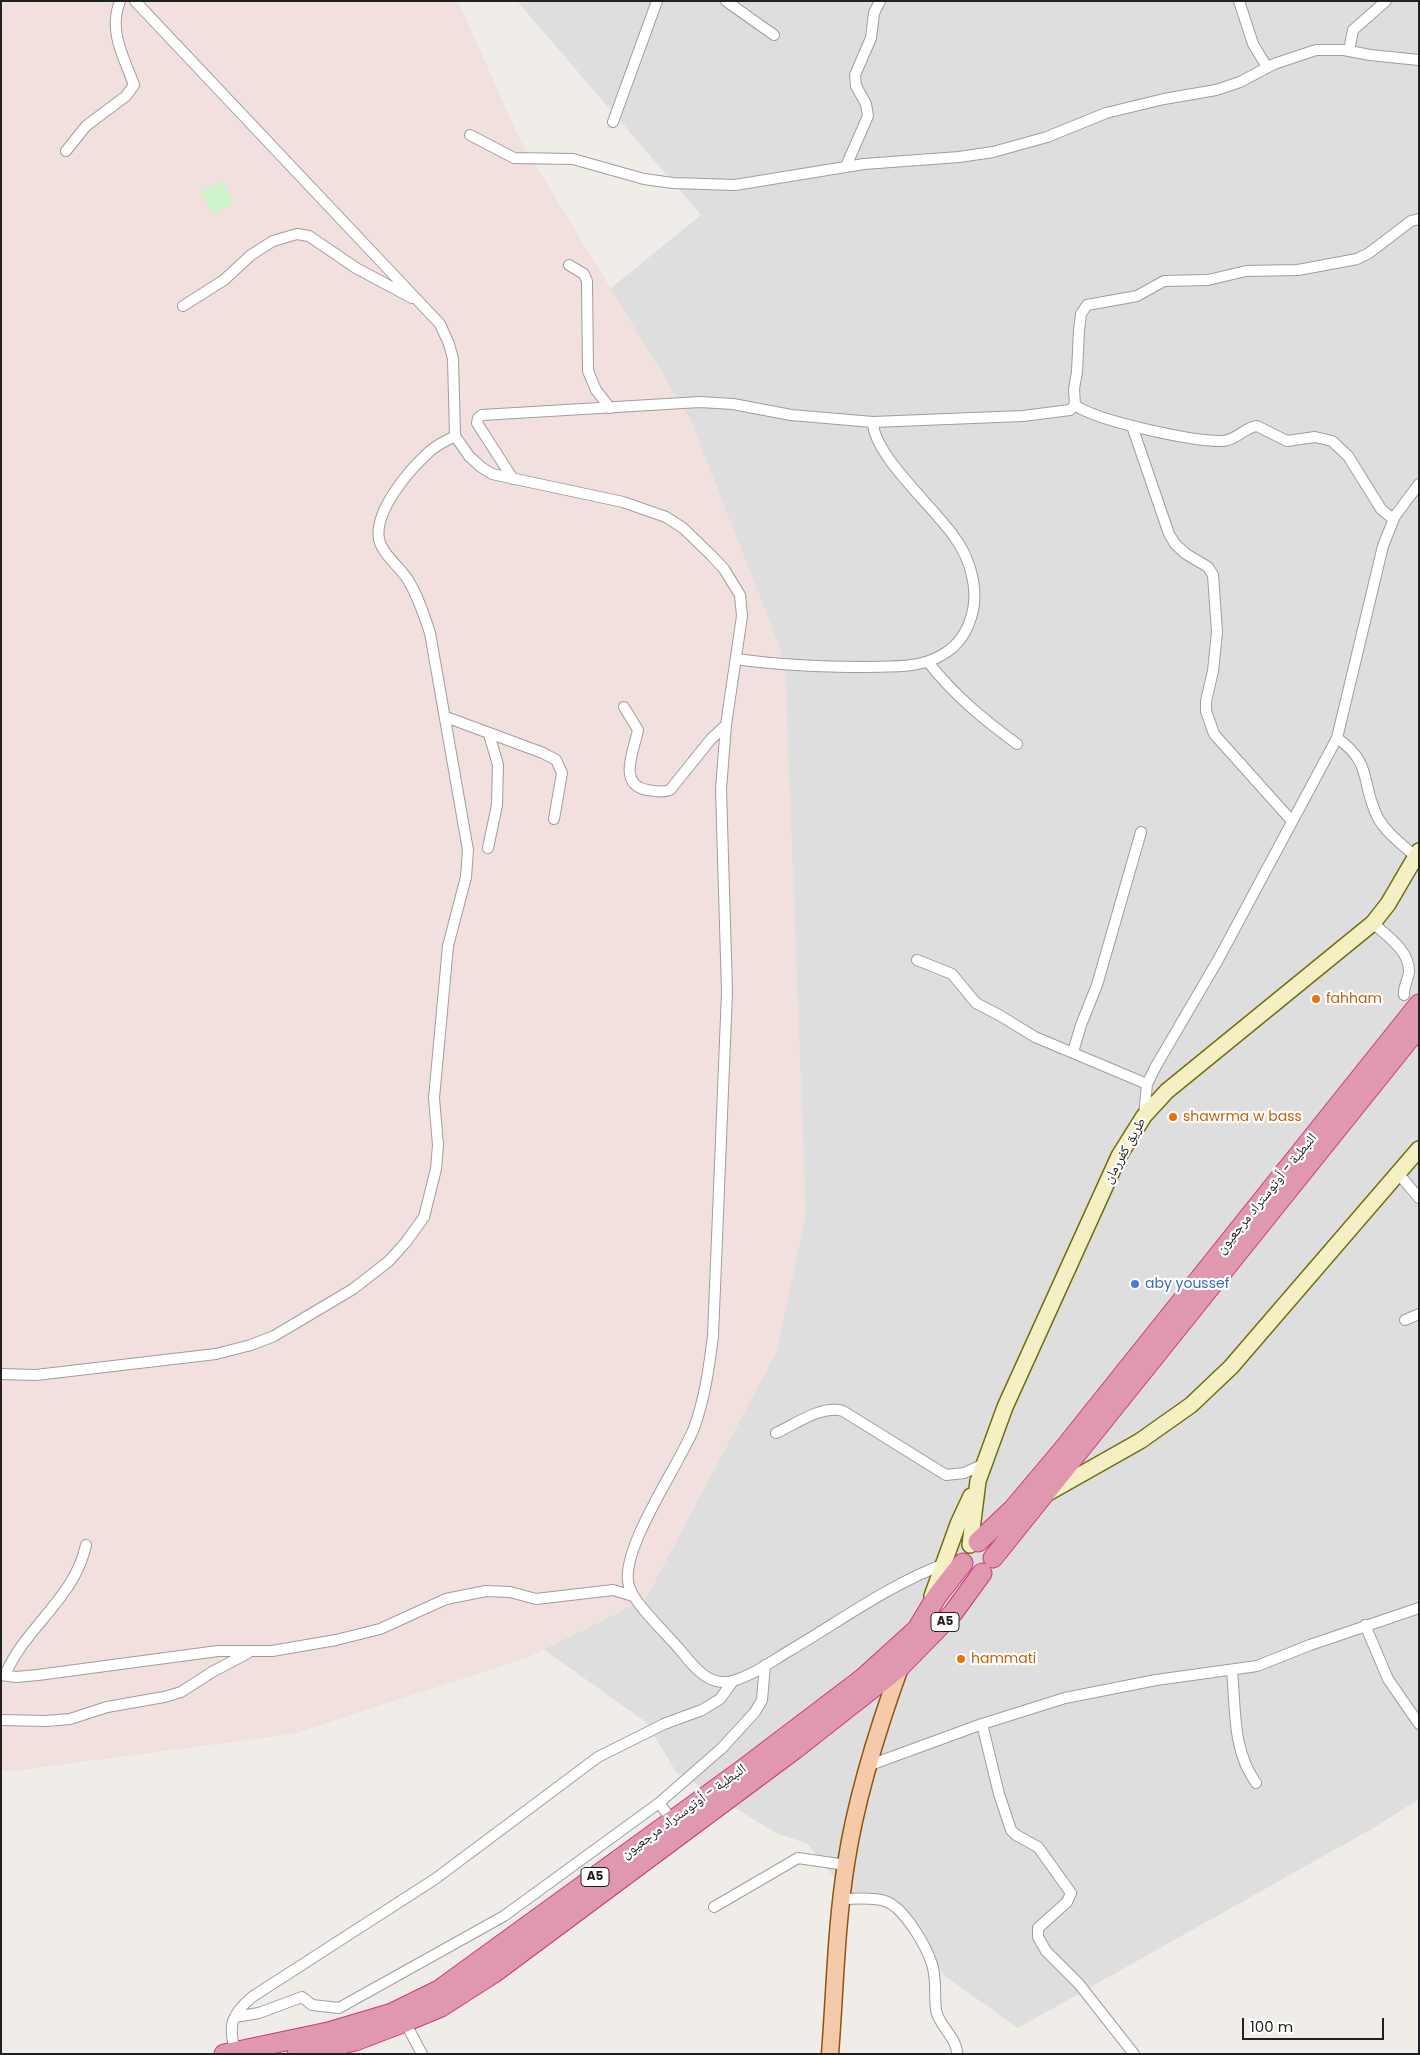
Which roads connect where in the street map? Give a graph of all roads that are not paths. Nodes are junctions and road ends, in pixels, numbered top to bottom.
1 (120, 1) edge
2 (135, 1) edge
3 (657, 1) edge
4 (726, 1) edge
5 (880, 1) edge
6 (1239, 1) edge
7 (1370, 1) edge
8 (1386, 1) edge
9 (1370, 14) junction
10 (774, 35) dead end
11 (1349, 52) junction
12 (1419, 60) edge
13 (1267, 67) junction
14 (613, 122) dead end
15 (470, 136) dead end
16 (66, 151) dead end
17 (846, 166) junction
18 (1419, 219) edge
19 (569, 265) dead end
20 (422, 303) junction
21 (183, 306) dead end
22 (1075, 405) junction
23 (610, 408) junction
24 (873, 422) junction
25 (1132, 426) junction
26 (454, 436) junction
27 (513, 479) junction
28 (1419, 484) edge
29 (1393, 519) junction
30 (736, 659) junction
31 (928, 662) junction
32 (624, 707) dead end
33 (446, 717) junction
34 (726, 725) junction
35 (489, 734) junction
36 (1337, 738) junction
37 (1017, 744) dead end
38 (554, 819) dead end
39 (1291, 820) junction
40 (1141, 832) dead end
41 (488, 848) dead end
42 (1417, 854) edge
43 (1373, 923) junction
44 (917, 960) dead end
45 (1411, 1000) edge
46 (1419, 1027) edge
47 (1073, 1052) junction
48 (1147, 1084) junction
49 (1144, 1116) junction
50 (1419, 1149) edge
51 (1398, 1173) junction
52 (1419, 1198) edge
53 (1419, 1314) edge
54 (1405, 1320) dead end
55 (1, 1374) edge
56 (776, 1433) dead end
57 (984, 1464) junction
58 (978, 1481) junction
59 (1044, 1495) junction
60 (86, 1545) dead end
61 (964, 1554) junction
62 (988, 1566) junction
63 (634, 1596) junction
64 (1419, 1608) edge
65 (921, 1622) junction
66 (1365, 1626) junction
67 (252, 1652) junction
68 (765, 1665) junction
69 (901, 1666) junction
70 (1232, 1671) junction
71 (3, 1675) edge
72 (733, 1681) junction
73 (1, 1720) edge
74 (982, 1724) junction
75 (1419, 1724) edge
76 (870, 1765) junction
77 (1256, 1783) dead end
78 (659, 1803) junction
79 (672, 1820) junction
80 (846, 1865) junction
81 (842, 1899) junction
82 (714, 1907) dead end
83 (235, 2017) junction
84 (405, 2022) junction
85 (230, 2053) edge
86 (296, 2054) edge
87 (422, 2054) edge
88 (830, 2054) edge
89 (957, 2054) edge
90 (1134, 2054) edge

1 - 16 street
2 - 20 street
3 - 14 street
4 - 10 street
5 - 17 street
6 - 13 street
7 - 9 street
8 - 9 street
9 - 11 street
11 - 12 street
11 - 13 street
13 - 17 street
15 - 17 street
18 - 22 street
19 - 23 street
20 - 21 street
20 - 26 street
22 - 24 street
22 - 25 street
23 - 24 street
23 - 27 street
24 - 31 street
25 - 29 street
25 - 39 street
26 - 27 street
26 - 33 street
27 - 30 street
28 - 29 street
29 - 36 street
30 - 31 street
30 - 34 street
31 - 37 street
32 - 34 street
33 - 35 street
33 - 55 street
34 - 63 street
35 - 38 street
35 - 41 street
36 - 39 street
36 - 42 street
39 - 48 street
40 - 47 street
42 - 43 main road, طريق كفررمان
43 - 45 street
43 - 49 main road, طريق كفررمان
44 - 47 street
45 - 61 highway, النبطية - أوتوستراد مرجعيون / A5
46 - 59 highway, النبطية - أوتوستراد مرجعيون / A5
47 - 48 street
48 - 49 street
49 - 57 main road, طريق كفررمان
50 - 51 main road
51 - 52 street
51 - 59 main road
53 - 54 street
56 - 57 street
57 - 58 main road, طريق كفررمان
58 - 61 main road, طريق كفررمان
58 - 61 main road
59 - 62 highway, النبطية - أوتوستراد مرجعيون / A5
60 - 71 street
61 - 62 highway
61 - 62 highway
61 - 65 highway, النبطية - أوتوستراد مرجعيون / A5
61 - 68 street
62 - 69 highway, النبطية - أوتوستراد مرجعيون / A5
63 - 67 street
63 - 72 street
64 - 66 street
65 - 69 main road
65 - 79 highway, النبطية - أوتوستراد مرجعيون / A5
66 - 70 street
66 - 75 street
67 - 71 street
67 - 73 street
68 - 72 street
68 - 78 street
69 - 76 main road
69 - 84 highway, النبطية - أوتوستراد مرجعيون / A5
70 - 74 street
70 - 77 street
72 - 83 street
74 - 76 street
74 - 90 street
76 - 80 main road
78 - 79 street
78 - 83 street
79 - 85 highway, النبطية - أوتوستراد مرجعيون / A5
80 - 81 main road
80 - 82 street
81 - 88 main road
81 - 89 street
83 - 85 street
84 - 86 highway, النبطية - أوتوستراد مرجعيون / A5
84 - 87 street

